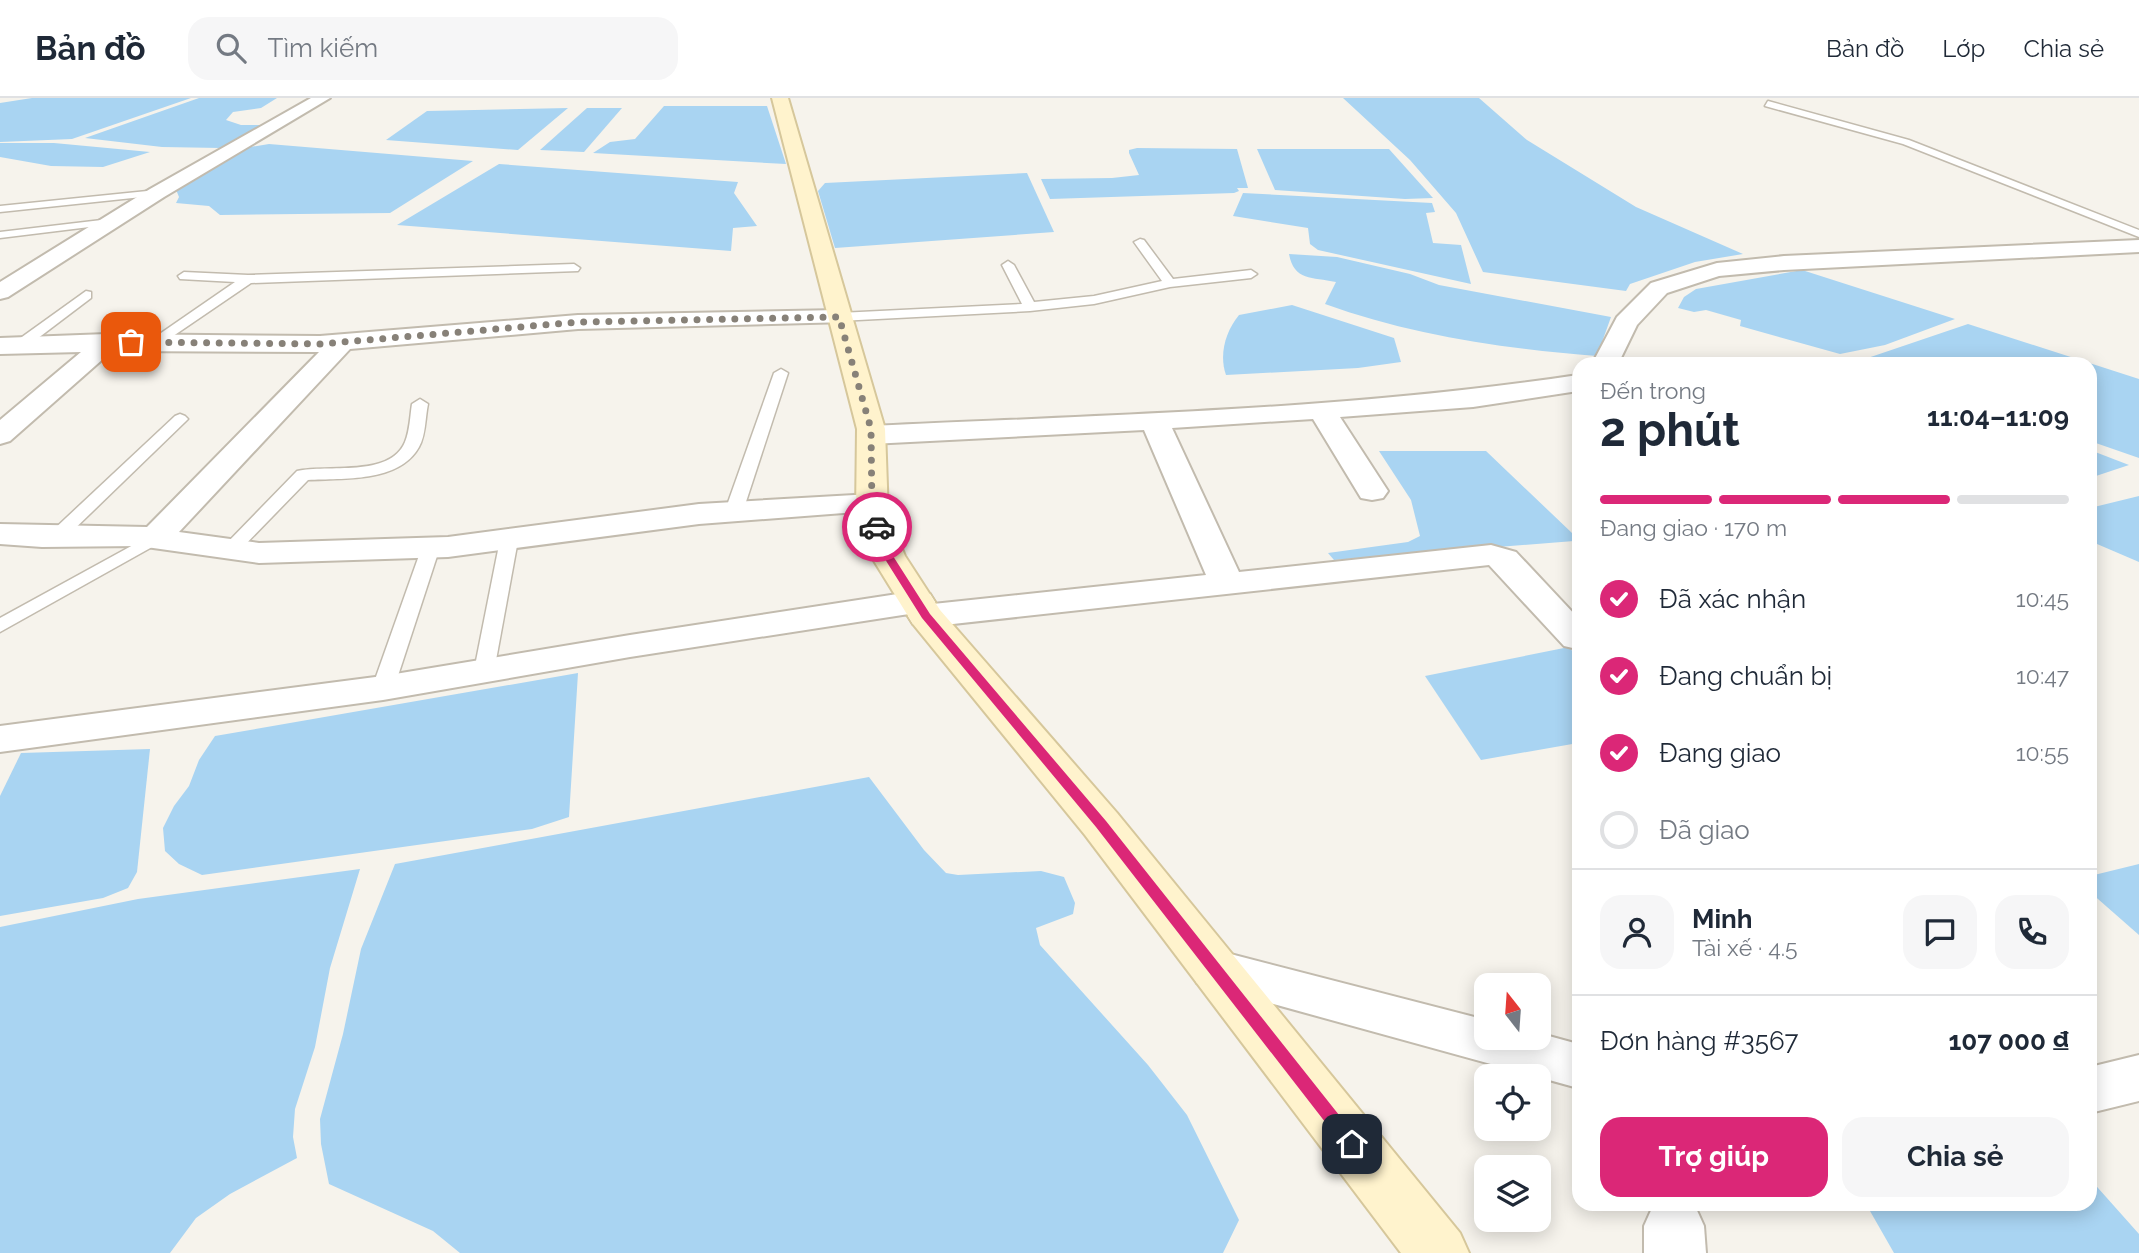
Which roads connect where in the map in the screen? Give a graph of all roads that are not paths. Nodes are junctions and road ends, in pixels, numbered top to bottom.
1 (322, 98) edge
2 (780, 98) edge
3 (1768, 104) dead end
4 (157, 193) junction
5 (0, 209) edge
6 (110, 222) junction
7 (2139, 234) edge
8 (0, 235) edge
9 (1140, 242) dead end
10 (2139, 246) edge
11 (1008, 265) dead end
12 (574, 268) dead end
13 (1251, 274) dead end
14 (184, 276) dead end
15 (248, 279) junction
16 (1170, 283) junction
17 (0, 292) edge
18 (86, 295) dead end
19 (1030, 307) junction
20 (839, 317) junction
21 (107, 342) junction
22 (155, 342) junction
23 (342, 343) junction
24 (10, 346) edge
25 (1608, 357) edge
26 (781, 373) dead end
27 (1572, 384) edge
28 (419, 404) dead end
29 (1322, 410) junction
30 (180, 419) dead end
31 (1154, 421) junction
32 (0, 435) edge
33 (871, 435) junction
34 (1372, 491) dead end
35 (872, 503) junction
36 (734, 512) junction
37 (0, 534) edge
38 (55, 537) junction
39 (155, 538) junction
40 (509, 540) junction
41 (431, 547) junction
42 (231, 549) junction
43 (1226, 582) junction
44 (922, 609) junction
45 (0, 626) edge
46 (1572, 633) edge
47 (484, 671) junction
48 (383, 688) junction
49 (0, 739) edge
50 (1215, 969) junction
51 (1572, 1064) edge
52 (2139, 1078) edge
53 (2097, 1088) edge
54 (1438, 1253) edge

1 - 4 street
2 - 20 street
3 - 7 lane
4 - 5 lane
4 - 6 street
6 - 8 lane
6 - 17 street
9 - 16 lane
10 - 25 street
11 - 19 lane
12 - 15 lane
13 - 16 lane
14 - 15 lane
15 - 22 lane
16 - 19 lane
18 - 24 lane
19 - 20 lane
20 - 23 street
20 - 33 street
21 - 22 street
21 - 24 street
21 - 32 street
22 - 23 street
23 - 39 street
26 - 36 lane
27 - 29 street
28 - 42 lane
29 - 31 street
29 - 34 street
30 - 38 lane
31 - 33 street
31 - 43 street
33 - 35 street
35 - 36 street
35 - 44 street
36 - 40 street
37 - 38 street
38 - 39 street
39 - 42 street
39 - 45 lane
40 - 41 street
40 - 47 lane
41 - 42 street
41 - 48 lane
43 - 44 street
43 - 46 street
44 - 47 street
44 - 50 street
47 - 48 street
48 - 49 street
50 - 51 street
50 - 54 street
52 - 53 street

